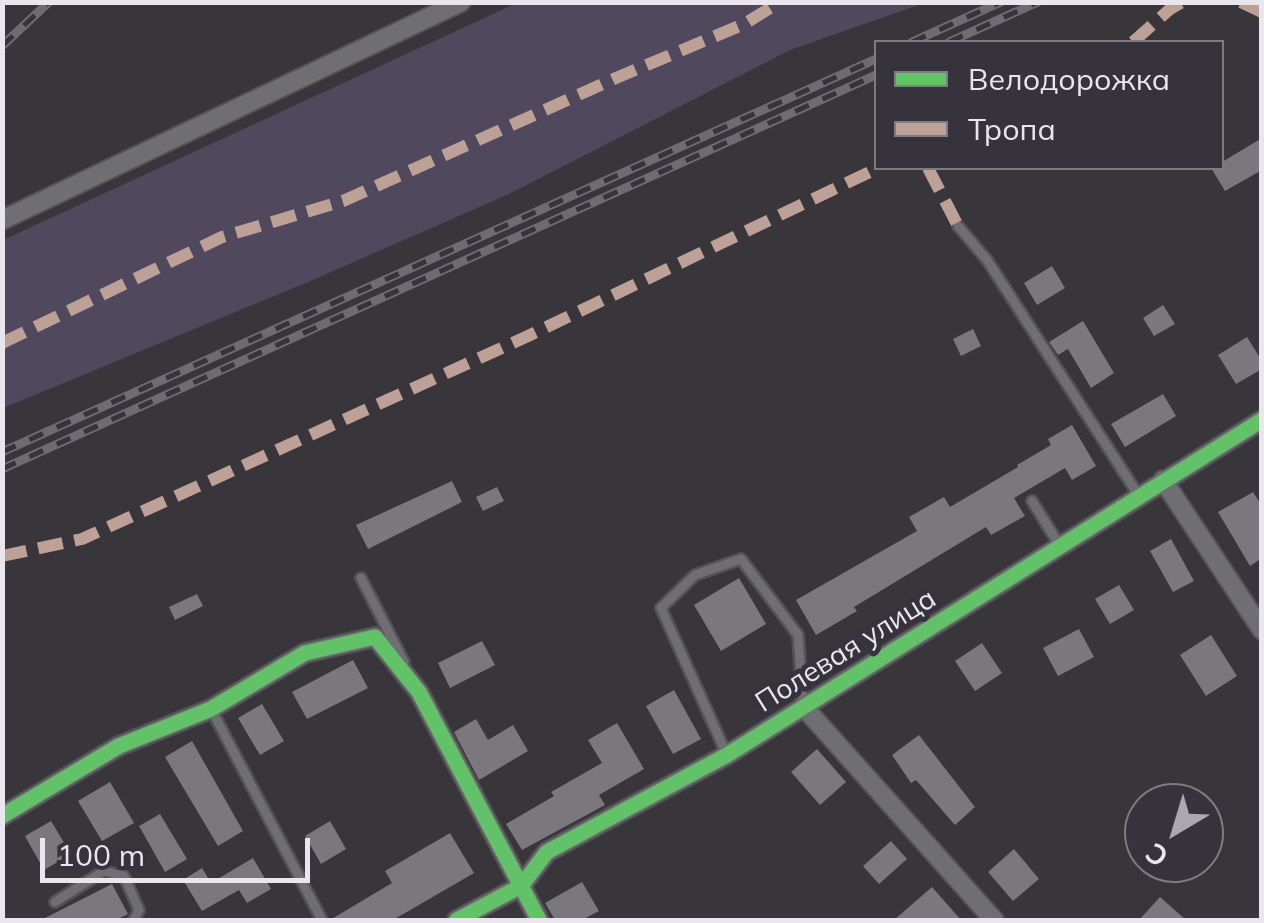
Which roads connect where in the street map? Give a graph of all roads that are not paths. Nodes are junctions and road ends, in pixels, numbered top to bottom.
1 (461, 2) edge
2 (2, 220) edge
3 (958, 226) dead end
4 (1262, 420) edge
5 (1163, 480) junction
6 (1139, 496) junction
7 (1032, 501) dead end
8 (1062, 548) junction
9 (361, 578) dead end
10 (1262, 630) edge
11 (419, 692) junction
12 (804, 706) junction
13 (211, 709) junction
14 (727, 755) junction
15 (2, 816) edge
16 (520, 886) junction
17 (56, 902) dead end
18 (134, 920) edge
19 (322, 920) edge
20 (457, 920) edge
21 (540, 920) edge
22 (994, 920) edge

1 - 2 street
3 - 6 lane
4 - 5 street, Полевая улица
5 - 6 street, Полевая улица
5 - 10 street
6 - 8 street, Полевая улица
7 - 8 lane
8 - 12 street, Полевая улица
9 - 11 lane
11 - 13 street
11 - 16 street
12 - 14 street, Полевая улица
12 - 14 lane
12 - 22 street
13 - 15 street
13 - 19 lane
14 - 16 street, Полевая улица
16 - 20 street, Полевая улица
16 - 21 street
17 - 18 lane

